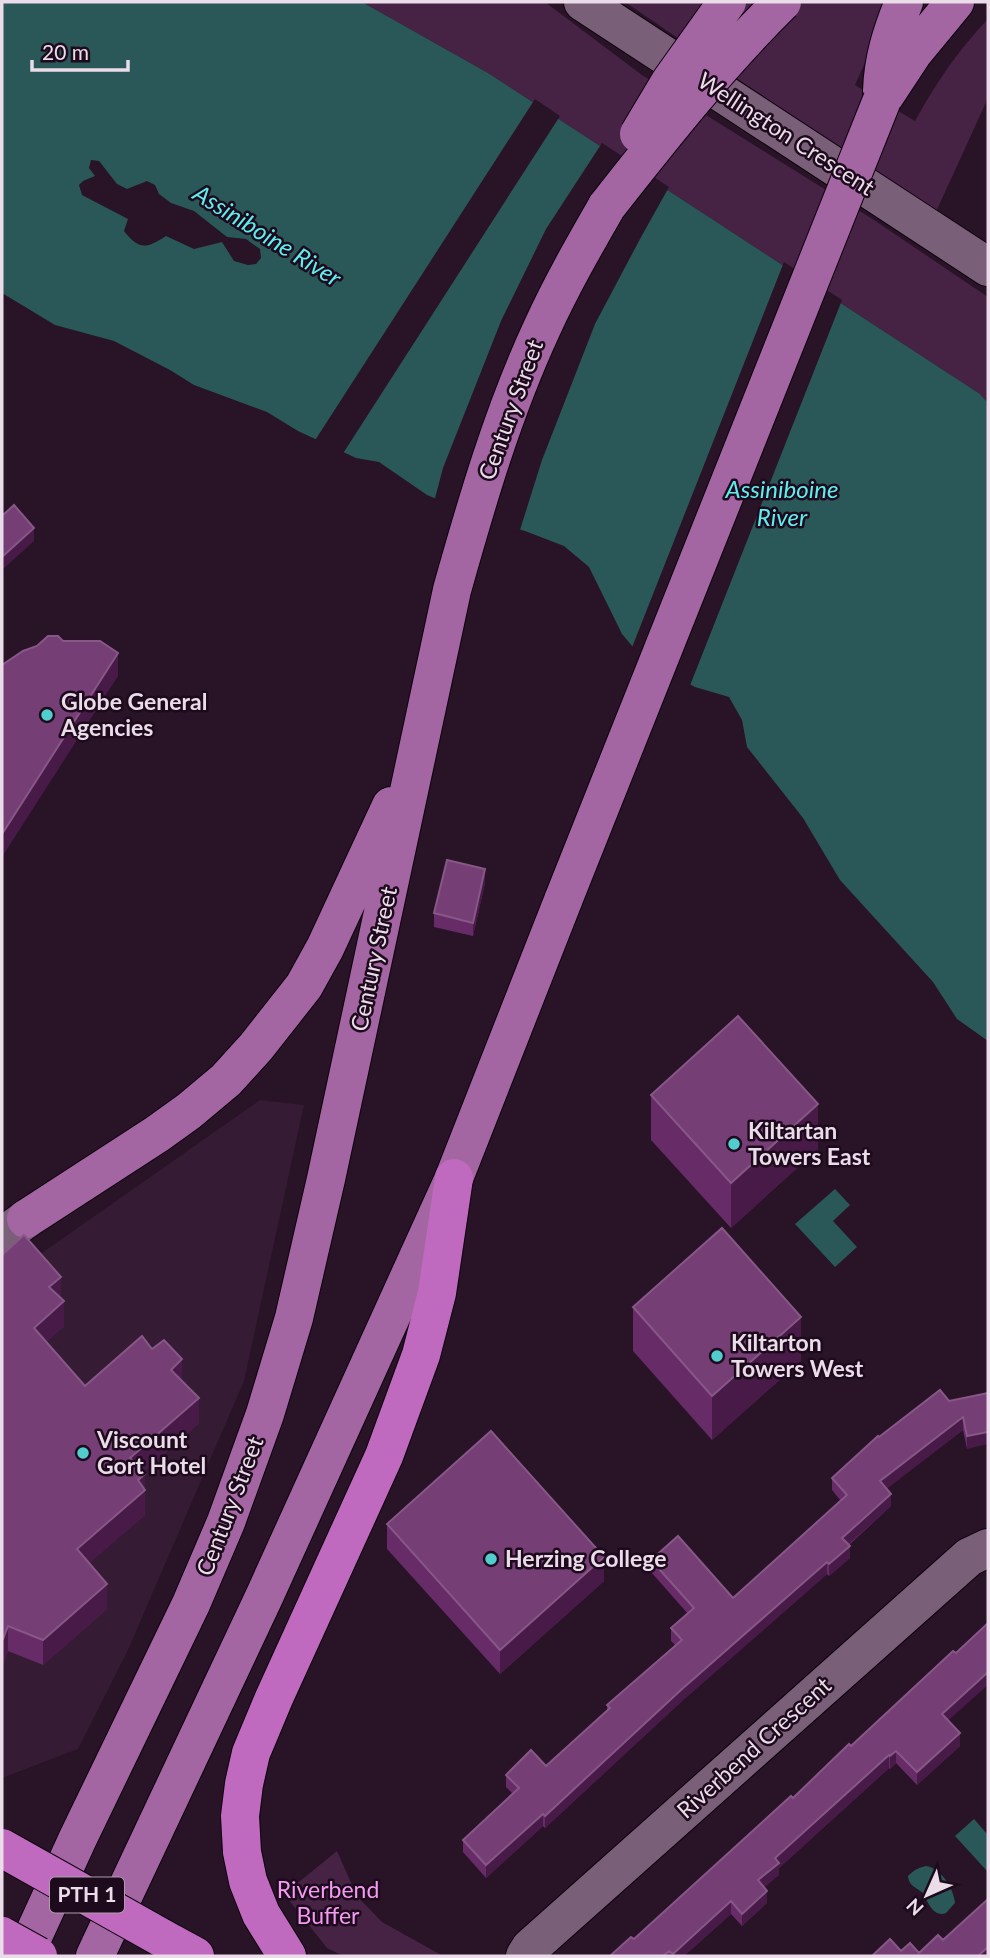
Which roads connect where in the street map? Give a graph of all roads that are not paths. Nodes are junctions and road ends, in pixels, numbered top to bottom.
1 (583, 2) edge
2 (727, 2) edge
3 (782, 2) edge
4 (904, 2) edge
5 (955, 2) edge
6 (882, 100) junction
7 (607, 206) junction
8 (988, 267) edge
9 (420, 744) junction
10 (454, 1178) junction
11 (14, 1228) edge
12 (988, 1548) edge
13 (2, 1848) edge
14 (2, 1936) edge
15 (183, 1950) edge
16 (24, 1956) edge
17 (38, 1956) edge
18 (95, 1956) edge
19 (287, 1956) edge
20 (524, 1956) edge

1 - 8 street, Wellington Crescent
2 - 7 main road, bridge
3 - 7 main road, Century Street, bridge
4 - 6 main road
5 - 6 main road
6 - 10 main road, bridge
7 - 9 main road, Century Street
9 - 11 main road
9 - 16 main road, Century Street
10 - 18 main road
10 - 19 highway
12 - 20 street, Riverbend Crescent
13 - 15 highway, PTH 1, bridge
14 - 17 highway, bridge

